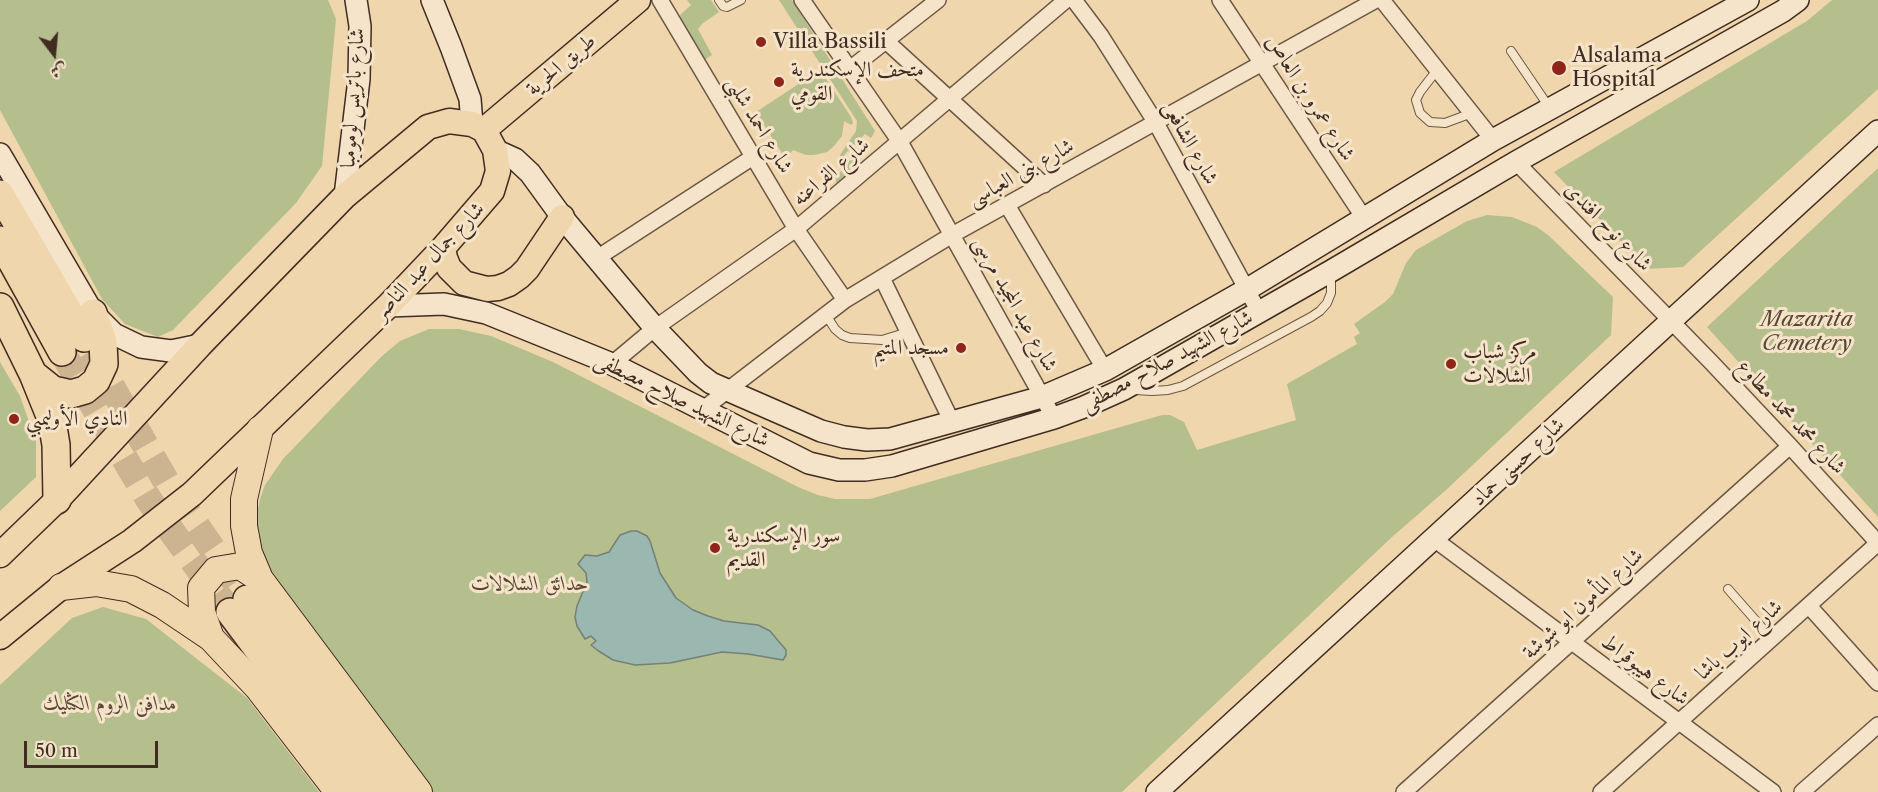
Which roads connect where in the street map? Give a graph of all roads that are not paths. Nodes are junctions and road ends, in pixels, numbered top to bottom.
1 (356, 0) edge
2 (432, 0) edge
3 (638, 0) edge
4 (660, 0) edge
5 (719, 0) edge
6 (741, 0) edge
7 (802, 0) edge
8 (938, 0) edge
9 (1066, 0) edge
10 (1074, 0) edge
11 (1220, 0) edge
12 (1376, 0) edge
13 (1382, 0) edge
14 (1748, 0) edge
15 (1798, 0) edge
16 (886, 41) junction
17 (1511, 51) dead end
18 (1262, 64) junction
19 (850, 69) junction
20 (1437, 70) junction
21 (950, 100) junction
22 (1550, 109) junction
23 (1472, 113) junction
24 (1156, 123) junction
25 (1878, 131) edge
26 (484, 134) junction
27 (1493, 140) junction
28 (900, 142) junction
29 (0, 154) edge
30 (753, 157) junction
31 (1516, 162) junction
32 (1044, 185) junction
33 (0, 194) edge
34 (345, 196) junction
35 (1007, 205) junction
36 (562, 217) junction
37 (1364, 218) junction
38 (796, 229) junction
39 (952, 235) junction
40 (0, 240) edge
41 (443, 248) junction
42 (597, 258) junction
43 (1331, 271) junction
44 (882, 278) junction
45 (1246, 290) junction
46 (845, 300) junction
47 (388, 306) junction
48 (0, 307) edge
49 (1259, 312) junction
50 (826, 315) junction
51 (1671, 321) junction
52 (655, 328) junction
53 (908, 332) junction
54 (79, 334) junction
55 (200, 345) junction
56 (612, 364) junction
57 (1105, 370) junction
58 (33, 374) junction
59 (1124, 389) junction
60 (726, 391) junction
61 (1042, 397) junction
62 (702, 410) junction
63 (1054, 418) junction
64 (952, 422) junction
65 (260, 429) junction
66 (1790, 446) junction
67 (57, 500) junction
68 (1434, 539) junction
69 (1878, 543) edge
70 (0, 555) edge
71 (60, 587) junction
72 (1728, 589) dead end
73 (246, 596) junction
74 (1809, 606) junction
75 (0, 637) edge
76 (211, 638) junction
77 (1772, 639) junction
78 (1572, 642) junction
79 (1878, 683) edge
80 (1679, 722) junction
81 (1878, 725) edge
82 (338, 792) edge
83 (365, 792) edge
84 (392, 792) edge
85 (419, 792) edge
86 (1156, 792) edge
87 (1404, 792) edge
88 (1601, 792) edge
89 (1773, 792) edge
90 (1802, 792) edge

1 - 34 main road, شارع باتريس لومومبا
2 - 26 main road
3 - 26 main road, طريق الحرية
4 - 30 street, شارع احمد شلبى
5 - 6 lane
7 - 19 street, شارع عبد المجيد مرسى
8 - 16 street
9 - 21 street, شارع الفراعنه
10 - 24 street, شارع الشافعى
11 - 18 street, شارع عمرو بن العاص
12 - 18 street, شارع بنى العباسى
13 - 20 street
14 - 22 main road, شارع الشهيد صلاح مصطفى
15 - 31 main road, شارع الشهيد صلاح مصطفى
16 - 19 street
16 - 21 street
17 - 22 lane
18 - 24 street, شارع بنى العباسى
18 - 37 street, شارع عمرو بن العاص
19 - 28 street, شارع عبد المجيد مرسى
20 - 23 street
20 - 23 lane
21 - 28 street, شارع الفراعنه
21 - 32 street
22 - 27 main road, شارع الشهيد صلاح مصطفى
23 - 27 street
24 - 32 street, شارع بنى العباسى
24 - 45 street, شارع الشافعى
25 - 51 main road, شارع حسنى حماد
26 - 34 main road
26 - 36 main road, شارع الشهيد صلاح مصطفى
26 - 41 main road, شارع جمال عبد الناصر
27 - 31 main road
27 - 37 main road, شارع الشهيد صلاح مصطفى
28 - 38 street, شارع الفراعنه
28 - 39 street, شارع عبد المجيد مرسى
29 - 54 main road
30 - 38 street, شارع احمد شلبى
30 - 42 street
31 - 43 main road, شارع الشهيد صلاح مصطفى
31 - 51 street, شارع نوح افندى
32 - 35 street, شارع بنى العباسى
33 - 54 highway
34 - 55 main road
35 - 39 street, شارع بنى العباسى
35 - 57 street
36 - 41 main road
36 - 42 main road, شارع الشهيد صلاح مصطفى
37 - 45 main road, شارع الشهيد صلاح مصطفى
38 - 46 street, شارع احمد شلبى
38 - 52 street, شارع الفراعنه
39 - 44 street, شارع بنى العباسى
39 - 61 street, شارع عبد المجيد مرسى
40 - 54 highway
41 - 47 main road, شارع جمال عبد الناصر
42 - 52 main road, شارع الشهيد صلاح مصطفى
43 - 49 main road, شارع الشهيد صلاح مصطفى
43 - 59 lane
44 - 46 street, شارع بنى العباسى
44 - 53 street
45 - 49 street, شارع الشافعى
45 - 57 main road, شارع الشهيد صلاح مصطفى
46 - 50 street, شارع بنى العباسى
47 - 56 main road, شارع الشهيد صلاح مصطفى
47 - 65 main road, شارع جمال عبد الناصر
48 - 58 highway
49 - 59 main road, شارع الشهيد صلاح مصطفى
50 - 53 lane
50 - 60 street, شارع بنى العباسى
51 - 66 street, شارع محمد محمد مطاوع
51 - 68 main road, شارع حسنى حماد
52 - 56 street, شارع الفراعنه
52 - 60 main road, شارع الشهيد صلاح مصطفى
53 - 64 street
54 - 55 main road
54 - 58 highway
55 - 67 main road
56 - 62 main road, شارع الشهيد صلاح مصطفى
57 - 61 main road, شارع الشهيد صلاح مصطفى
58 - 67 highway
59 - 63 main road, شارع الشهيد صلاح مصطفى
60 - 62 street, شارع بنى العباسى
60 - 64 main road, شارع الشهيد صلاح مصطفى
61 - 63 street, شارع عبد المجيد مرسى
61 - 64 main road, شارع الشهيد صلاح مصطفى
62 - 63 main road, شارع الشهيد صلاح مصطفى
65 - 71 main road, شارع جمال عبد الناصر
65 - 73 highway
66 - 69 street, شارع محمد محمد مطاوع
66 - 78 street, شارع المأمون ابو شوشة
67 - 70 main road
68 - 78 street, شارع هيبوقراط
68 - 86 main road, شارع حسنى حماد
69 - 74 street, شارع ايوب باشا
71 - 75 main road, شارع جمال عبد الناصر
71 - 76 highway
72 - 77 lane
73 - 76 highway
73 - 83 highway
73 - 84 highway
73 - 85 highway
74 - 77 street, شارع ايوب باشا
74 - 79 street
76 - 82 highway
77 - 80 street, شارع ايوب باشا
78 - 80 street, شارع هيبوقراط
78 - 87 street, شارع المأمون ابو شوشة
80 - 88 street, شارع ايوب باشا
80 - 89 street, شارع هيبوقراط
81 - 90 street

